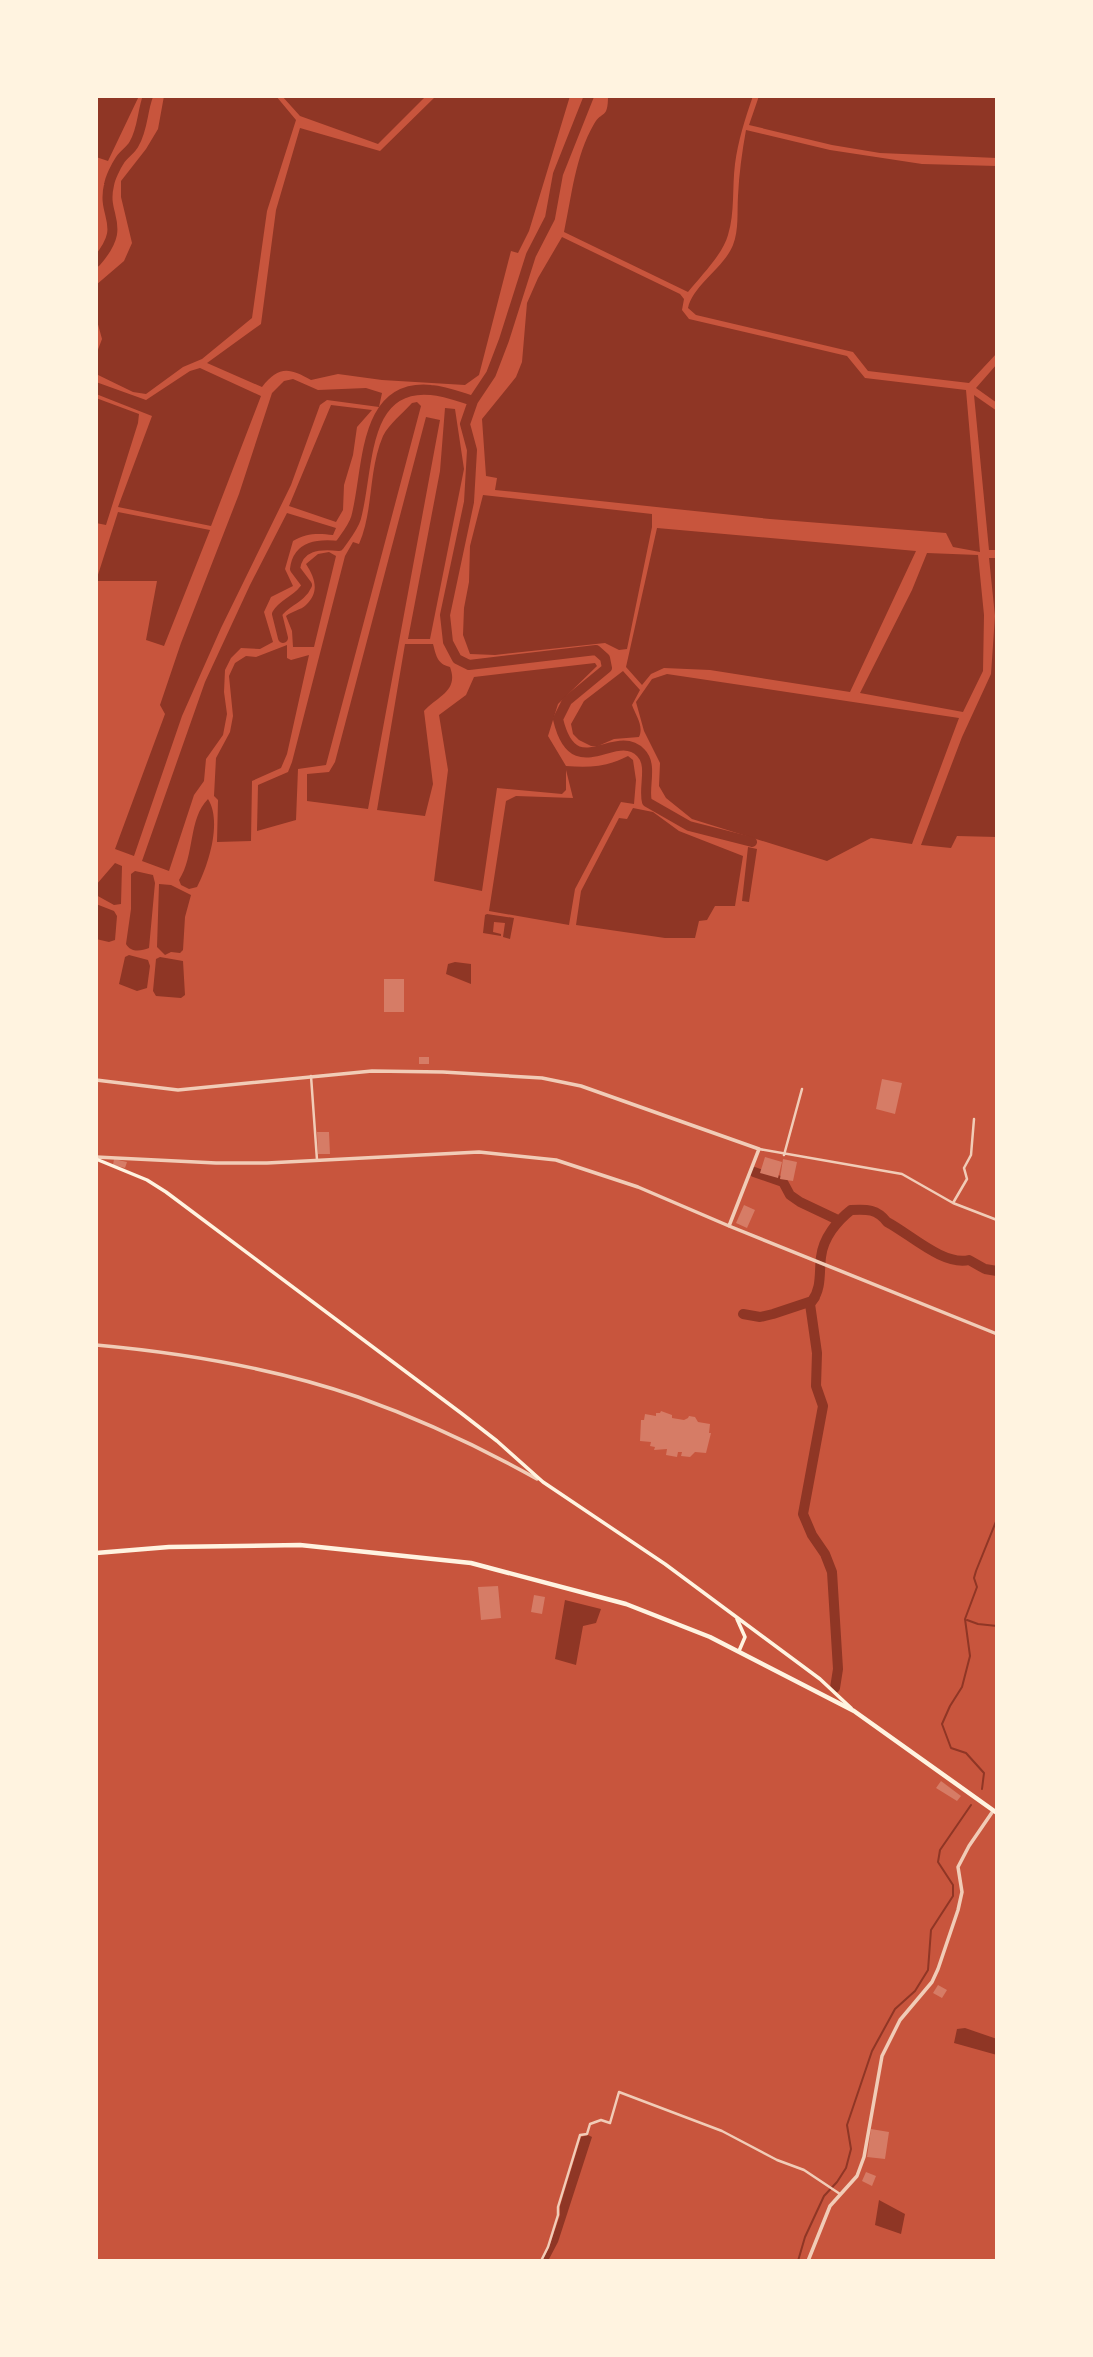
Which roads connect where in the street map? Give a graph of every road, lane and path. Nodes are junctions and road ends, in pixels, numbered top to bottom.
1 (311, 1076) junction
2 (96, 1080) edge
3 (802, 1089) dead end
4 (974, 1119) dead end
5 (759, 1149) junction
6 (784, 1155) junction
7 (96, 1158) edge
8 (317, 1160) junction
9 (953, 1203) junction
10 (997, 1220) edge
11 (729, 1226) junction
12 (997, 1334) edge
13 (96, 1345) edge
14 (539, 1479) junction
15 (96, 1553) edge
16 (736, 1617) junction
17 (739, 1651) junction
18 (854, 1711) junction
19 (995, 1812) edge
20 (841, 2194) junction
21 (541, 2261) edge
22 (808, 2261) edge

1 - 2 street
1 - 5 street
1 - 8 street
3 - 6 street
4 - 9 street
5 - 6 street
5 - 11 street
6 - 9 street
7 - 8 street
7 - 14 main road
8 - 11 street
9 - 10 street
11 - 12 street
13 - 14 street
14 - 16 main road
15 - 17 highway
16 - 17 main road
16 - 18 main road
17 - 18 highway
18 - 19 highway
19 - 20 street
20 - 21 street
20 - 22 street

